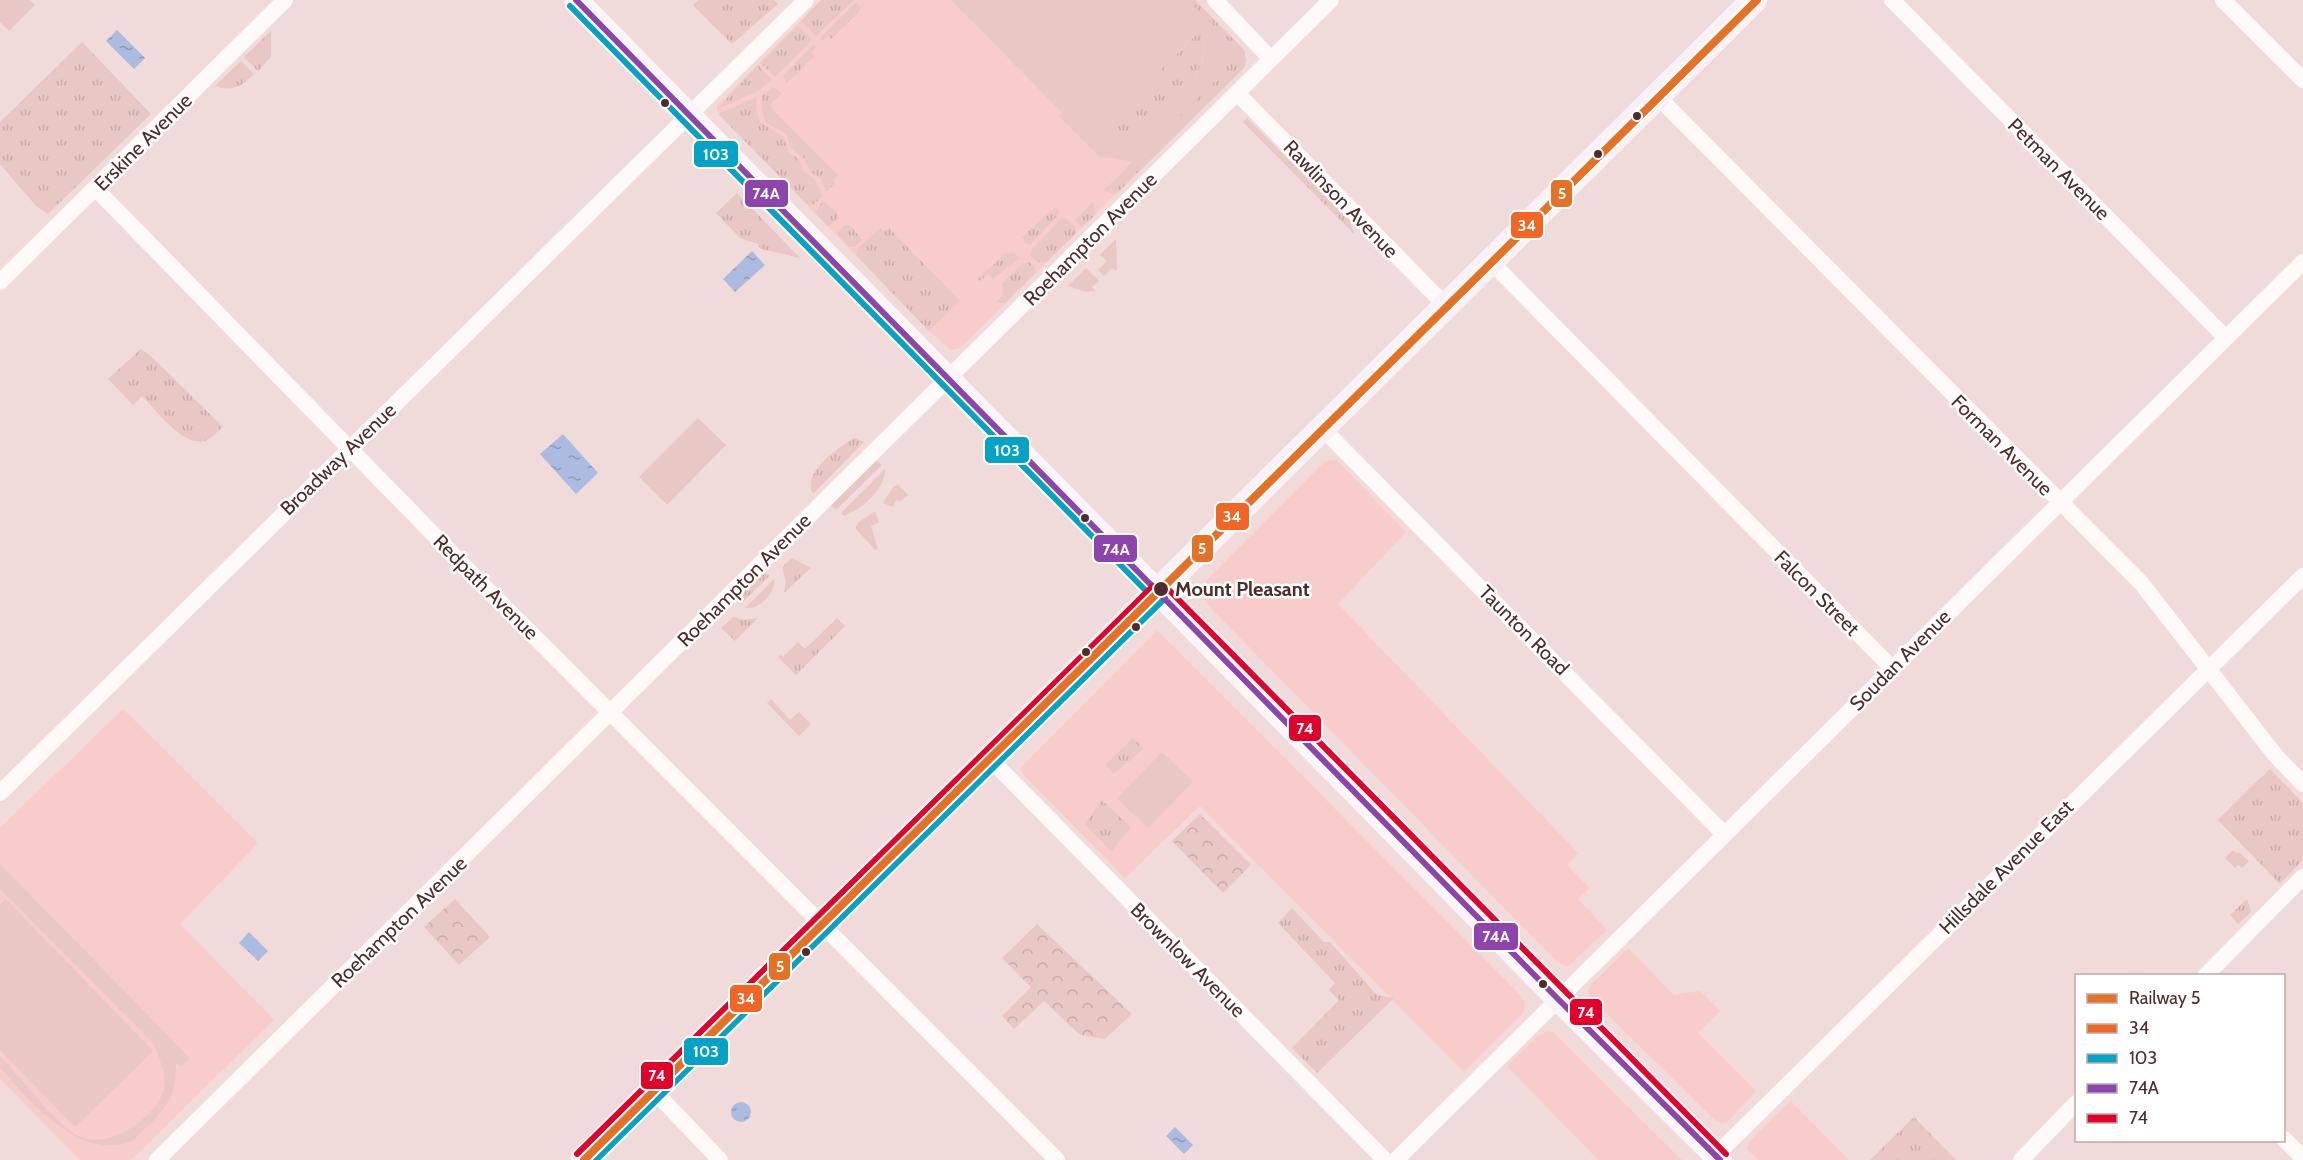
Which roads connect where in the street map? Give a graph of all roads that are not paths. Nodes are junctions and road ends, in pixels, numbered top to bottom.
1 (285, 0) edge
2 (806, 0) edge
3 (1215, 0) edge
4 (1331, 0) edge
5 (1754, 0) edge
6 (1892, 0) edge
7 (2223, 0) edge
8 (586, 3) edge
9 (1272, 59) junction
10 (2303, 80) edge
11 (1237, 93) junction
12 (1657, 96) junction
13 (689, 114) junction
14 (96, 189) junction
15 (1490, 261) junction
16 (2303, 262) edge
17 (0, 282) edge
18 (1445, 305) junction
19 (2226, 338) junction
20 (949, 380) junction
21 (1322, 428) junction
22 (350, 447) junction
23 (2059, 502) junction
24 (2303, 576) edge
25 (1159, 592) junction
26 (1892, 668) junction
27 (2208, 670) junction
28 (611, 712) junction
29 (990, 759) junction
30 (2303, 784) edge
31 (0, 793) edge
32 (1724, 834) junction
33 (2303, 877) edge
34 (822, 923) junction
35 (2206, 974) edge
36 (1557, 998) junction
37 (654, 1091) junction
38 (2075, 1104) edge
39 (2285, 1141) edge
40 (1716, 1158) edge
41 (2303, 1158) edge
42 (157, 1160) edge
43 (583, 1160) edge
44 (720, 1160) edge
45 (1057, 1160) edge
46 (1385, 1160) edge
47 (1396, 1160) edge
48 (2021, 1160) edge

1 - 14 street, Erskine Avenue
2 - 13 street, Broadway Avenue
3 - 9 street
4 - 9 street, Roehampton Avenue
5 - 12 main road
6 - 19 street, Petman Avenue
7 - 10 street
8 - 13 main road
9 - 11 street, Roehampton Avenue
11 - 18 street, Rawlinson Avenue
11 - 20 street, Roehampton Avenue
12 - 15 main road
12 - 23 street, Forman Avenue
13 - 20 main road
13 - 22 street, Broadway Avenue
14 - 17 street, Erskine Avenue
14 - 22 street, Redpath Avenue
15 - 18 main road
15 - 26 street, Falcon Street
16 - 19 street, Soudan Avenue
18 - 21 main road
19 - 23 street, Soudan Avenue
20 - 25 main road
20 - 28 street, Roehampton Avenue
21 - 25 main road
21 - 32 street, Taunton Road
22 - 28 street, Redpath Avenue
22 - 31 street, Broadway Avenue
23 - 26 street, Soudan Avenue
23 - 27 street, Forman Avenue
24 - 27 street, Hillsdale Avenue East
25 - 29 main road
25 - 36 main road
26 - 32 street, Soudan Avenue
27 - 30 street, Forman Avenue
27 - 40 street, Hillsdale Avenue East
28 - 34 street, Redpath Avenue
28 - 42 street, Roehampton Avenue
29 - 34 main road
29 - 46 street, Brownlow Avenue
32 - 36 street, Soudan Avenue
33 - 35 street
34 - 37 main road
34 - 45 street, Redpath Avenue
36 - 40 main road
36 - 47 street, Soudan Avenue
37 - 43 main road
37 - 44 street
38 - 48 street
39 - 41 street

